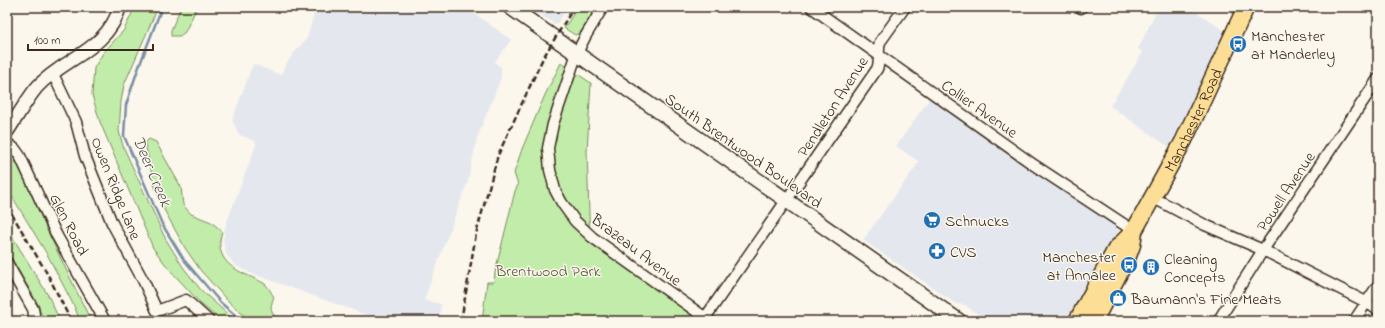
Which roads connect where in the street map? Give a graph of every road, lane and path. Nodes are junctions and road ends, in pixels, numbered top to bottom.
1 (120, 7) edge
2 (510, 7) edge
3 (603, 7) edge
4 (811, 7) edge
5 (905, 7) edge
6 (1246, 7) edge
7 (577, 53) junction
8 (879, 54) junction
9 (53, 74) junction
10 (1378, 78) edge
11 (7, 132) edge
12 (7, 143) edge
13 (1152, 197) junction
14 (787, 200) junction
15 (1134, 231) junction
16 (1263, 250) junction
17 (7, 263) edge
18 (1378, 285) edge
19 (1366, 302) junction
20 (1378, 310) edge
21 (708, 320) edge
22 (32, 321) edge
23 (105, 321) edge
24 (209, 321) edge
25 (959, 321) edge
26 (1077, 321) edge
27 (1094, 321) edge
28 (1218, 321) edge
29 (1354, 321) edge

1 - 9 street
2 - 7 main road, South Brentwood Boulevard
3 - 7 street, Brazeau Avenue
4 - 8 street, Collier Avenue
5 - 8 street, Pendleton Avenue
6 - 13 main road, Manchester Road
7 - 14 main road, South Brentwood Boulevard
7 - 21 street, Brazeau Avenue
8 - 14 street, Pendleton Avenue
8 - 15 street, Collier Avenue
9 - 11 street
9 - 24 street, Owen Ridge Lane
10 - 16 street, Powell Avenue
12 - 23 street, Glen Road
13 - 15 main road, Manchester Road
13 - 16 street
14 - 21 street, Pendleton Avenue
14 - 25 main road, South Brentwood Boulevard
15 - 26 main road, Manchester Road
15 - 27 main road, Manchester Road
16 - 19 street
16 - 28 street, Powell Avenue
17 - 22 street
18 - 19 street
19 - 20 street
19 - 29 street

